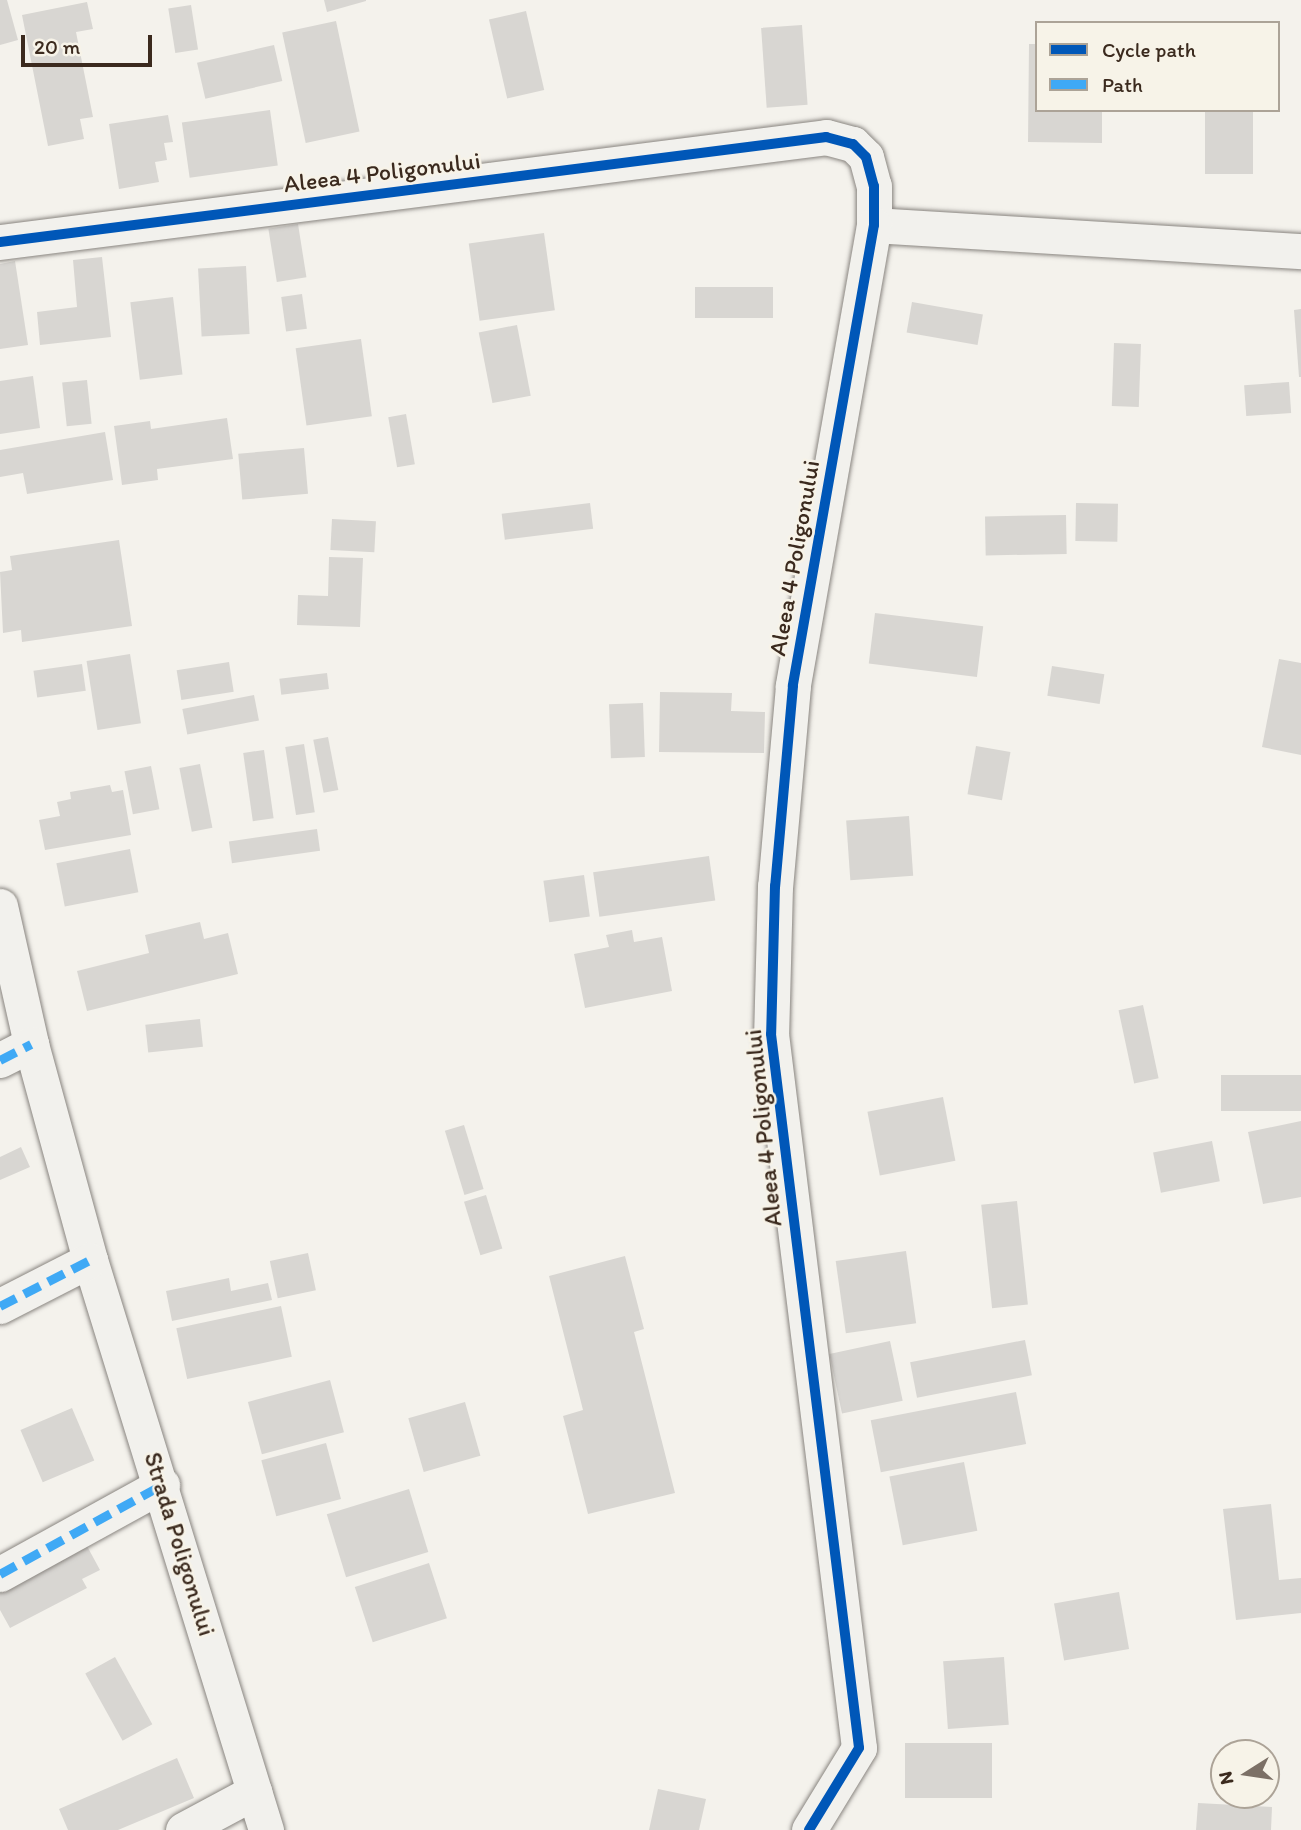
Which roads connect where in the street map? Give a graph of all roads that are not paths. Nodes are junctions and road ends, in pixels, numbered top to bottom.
1 (874, 225) junction
2 (0, 242) edge
3 (1301, 251) edge
4 (0, 906) edge
5 (31, 1044) junction
6 (0, 1060) edge
7 (90, 1260) junction
8 (0, 1306) edge
9 (162, 1485) junction
10 (0, 1574) edge
11 (254, 1792) junction
12 (183, 1830) edge
13 (266, 1830) edge
14 (808, 1830) edge

1 - 2 street, Aleea 4 Poligonului
1 - 3 street
1 - 14 street, Aleea 4 Poligonului
4 - 5 street, Strada Poligonului
5 - 6 street
5 - 7 street, Strada Poligonului
7 - 8 street
7 - 9 street, Strada Poligonului
9 - 10 street
9 - 11 street, Strada Poligonului
11 - 12 street
11 - 13 street, Strada Poligonului

